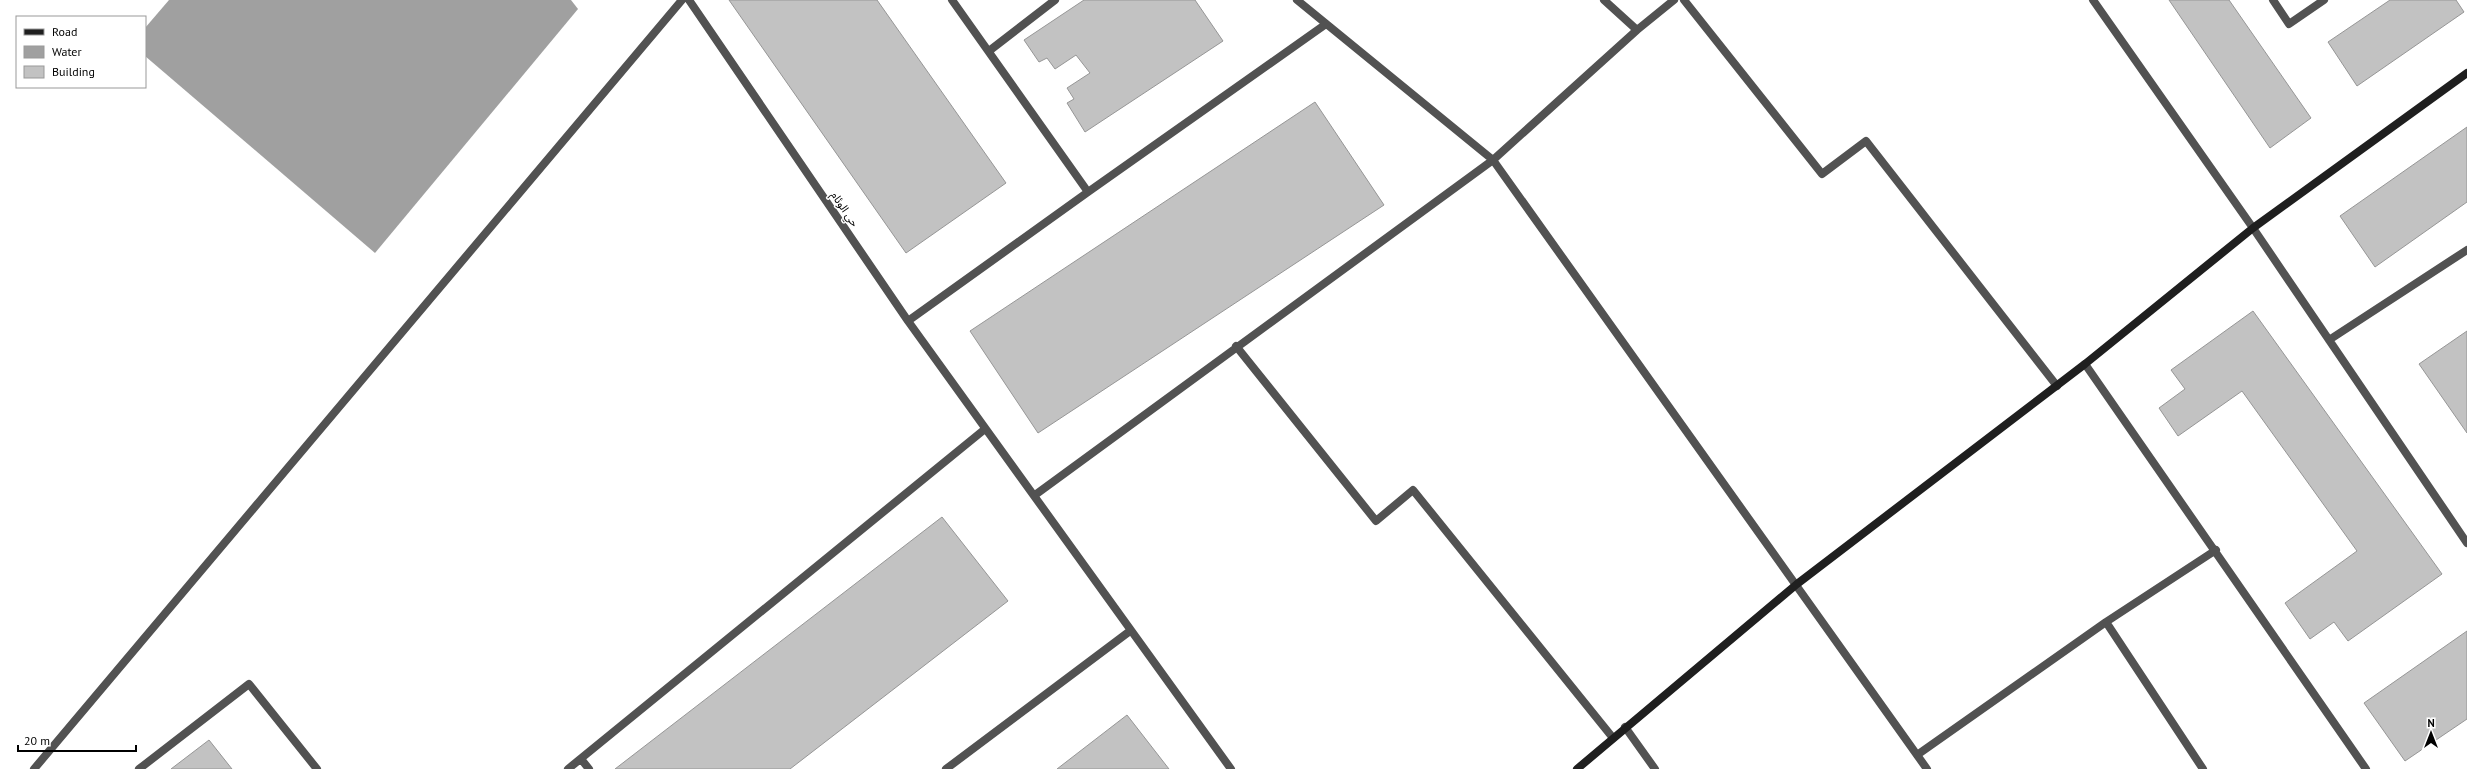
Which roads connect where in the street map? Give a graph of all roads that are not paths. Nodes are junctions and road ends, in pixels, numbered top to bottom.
1 (682, 0) edge
2 (689, 0) edge
3 (952, 0) edge
4 (1055, 0) edge
5 (1297, 0) edge
6 (1604, 0) edge
7 (1674, 0) edge
8 (1684, 0) edge
9 (2093, 0) edge
10 (2273, 0) edge
11 (2324, 0) edge
12 (1326, 24) junction
13 (1637, 30) junction
14 (989, 51) junction
15 (2467, 73) edge
16 (1493, 160) junction
17 (1088, 192) junction
18 (2252, 228) junction
19 (2467, 250) edge
20 (908, 321) junction
21 (2329, 340) junction
22 (1236, 346) junction
23 (2085, 364) junction
24 (2057, 386) junction
25 (985, 429) junction
26 (1034, 495) junction
27 (2467, 543) edge
28 (2216, 550) junction
29 (1798, 584) junction
30 (2106, 622) junction
31 (1130, 631) junction
32 (1625, 727) junction
33 (1613, 738) junction
34 (1917, 755) junction
35 (581, 759) junction
36 (34, 769) edge
37 (139, 769) edge
38 (317, 769) edge
39 (568, 769) edge
40 (589, 769) edge
41 (946, 769) edge
42 (1231, 769) edge
43 (1577, 769) edge
44 (1655, 769) edge
45 (1927, 769) edge
46 (2203, 769) edge
47 (2366, 769) edge

1 - 36 street
2 - 20 street, حي الوئام
3 - 14 street
4 - 14 street
5 - 12 street
6 - 13 street
7 - 13 street
8 - 24 street
9 - 18 street
10 - 11 street
12 - 16 street
12 - 17 street
13 - 16 street
14 - 17 street
15 - 18 street
16 - 22 street
16 - 29 street
17 - 20 street
18 - 21 street
18 - 23 street
19 - 21 street
20 - 25 street, حي الوئام
21 - 27 street
22 - 26 street
22 - 33 street
23 - 24 street
23 - 28 street
24 - 29 street
25 - 26 street, حي الوئام
25 - 35 street
26 - 31 street, حي الوئام
28 - 30 street
28 - 47 street
29 - 32 street
29 - 34 street
30 - 34 street
30 - 46 street
31 - 41 street
31 - 42 street, حي الوئام
32 - 33 street
32 - 44 street
33 - 43 street
34 - 45 street
35 - 39 street
35 - 40 street
37 - 38 street

